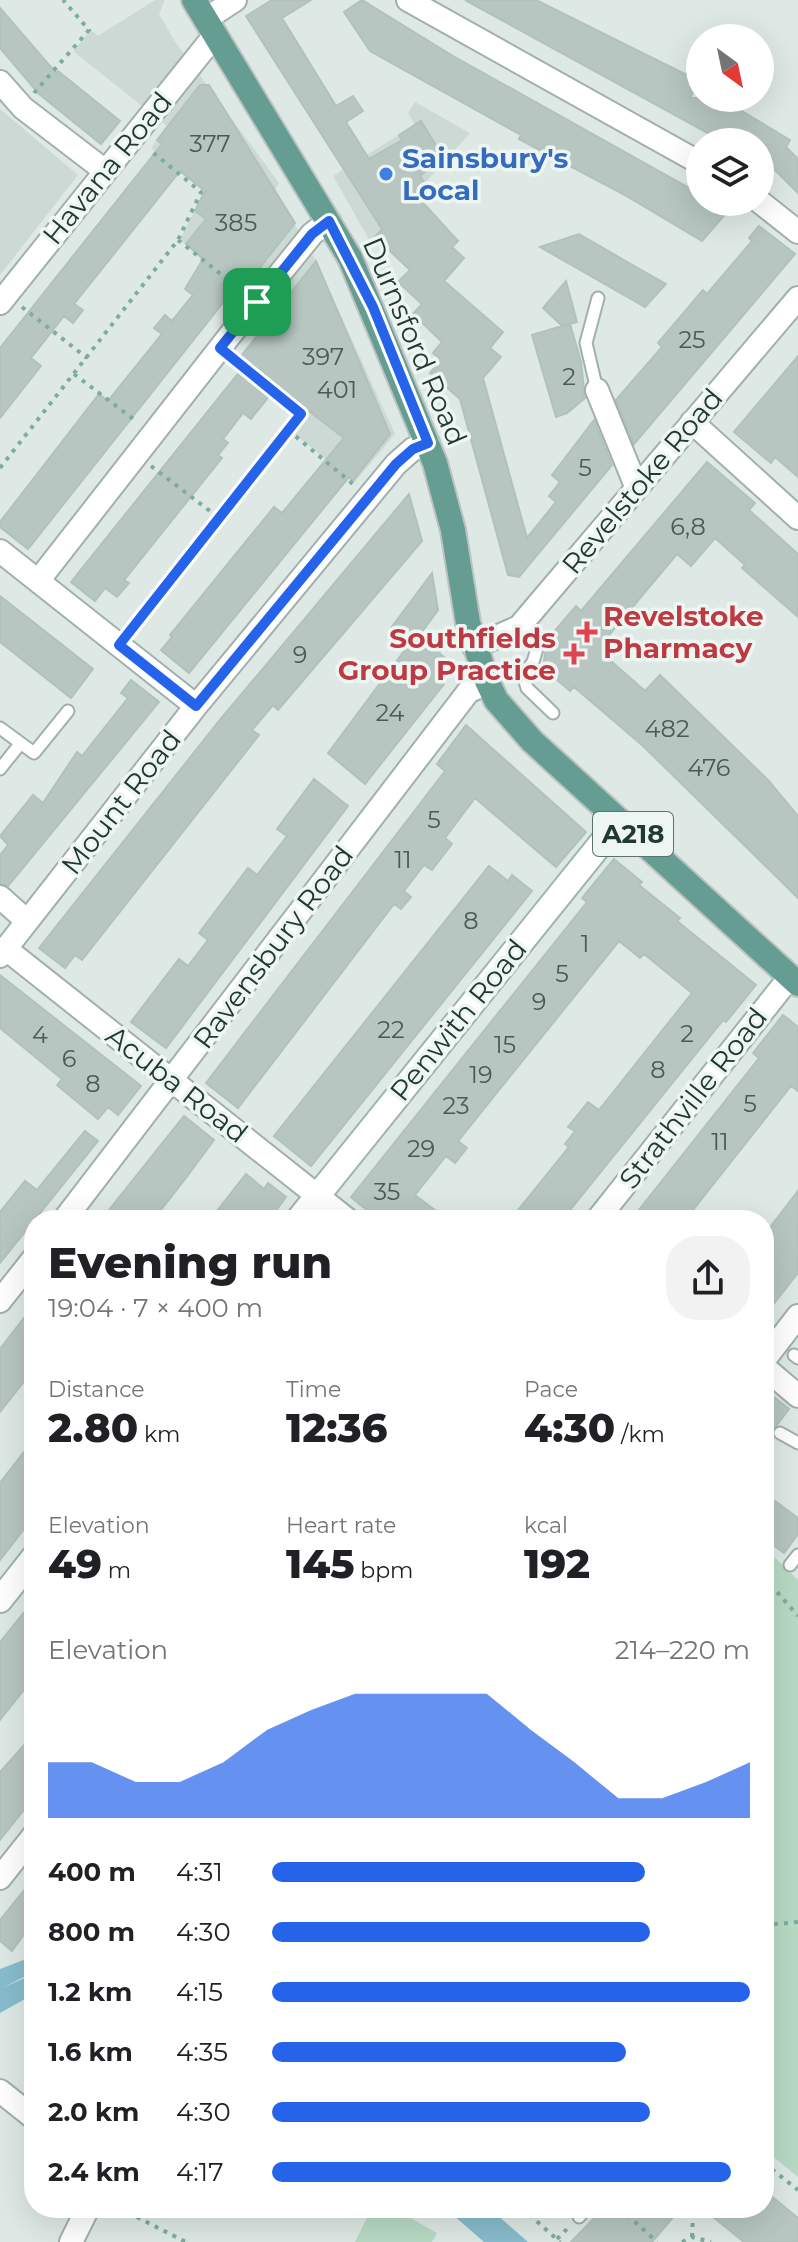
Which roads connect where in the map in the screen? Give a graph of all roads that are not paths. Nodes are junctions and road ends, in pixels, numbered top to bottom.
1 (235, 0) edge
2 (408, 0) edge
3 (205, 18) edge
4 (0, 82) edge
5 (686, 155) edge
6 (104, 170) junction
7 (774, 213) edge
8 (329, 221) junction
9 (798, 232) edge
10 (598, 298) dead end
11 (798, 298) edge
12 (3, 299) edge
13 (597, 390) joint
14 (692, 422) junction
15 (428, 443) junction
16 (636, 486) junction
17 (798, 518) edge
18 (0, 551) edge
19 (38, 581) junction
20 (523, 621) junction
21 (474, 647) junction
22 (488, 682) junction
23 (196, 706) junction
24 (68, 711) dead end
25 (553, 713) dead end
26 (0, 728) edge
27 (20, 744) junction
28 (0, 769) edge
29 (619, 821) junction
30 (0, 897) edge
31 (27, 921) junction
32 (3, 952) edge
33 (794, 980) edge
34 (173, 1081) junction
35 (317, 1195) junction
36 (72, 1210) edge
37 (306, 1210) edge
38 (336, 1210) edge
39 (605, 1210) edge
40 (24, 1271) edge
41 (0, 1301) edge
42 (798, 1316) edge
43 (774, 1347) edge
44 (774, 1373) edge
45 (795, 1387) edge
46 (780, 1433) dead end
47 (798, 1443) edge
48 (24, 1570) edge
49 (0, 1600) edge
50 (24, 1848) edge
51 (0, 1878) edge
52 (0, 2091) edge
53 (24, 2110) edge
54 (83, 2218) edge
55 (71, 2242) edge

1 - 3 street, Havana Road
2 - 5 street
3 - 6 street, Havana Road
3 - 8 main road, Durnsford Road / A218
4 - 6 street
6 - 12 street, Havana Road
7 - 9 street
8 - 15 main road, Durnsford Road / A218
8 - 19 street
10 - 13 lane
11 - 14 street, Revelstoke Road
13 - 16 street
14 - 16 street, Revelstoke Road
14 - 17 street
15 - 21 main road, Durnsford Road / A218
15 - 23 street, Mount Road
16 - 20 street, Revelstoke Road
18 - 19 street
19 - 23 street
20 - 21 street, Revelstoke Road
20 - 25 lane
21 - 22 main road, A218
22 - 29 main road, A218
22 - 34 street, Ravensbury Road
23 - 31 street, Mount Road
24 - 27 lane
26 - 27 lane
27 - 28 lane
29 - 33 main road, A218
29 - 35 street, Penwith Road
30 - 31 street
31 - 32 street, Mount Road
32 - 34 street, Acuba Road
33 - 39 street, Strathville Road
34 - 35 street, Acuba Road
34 - 36 street, Ravensbury Road
35 - 37 street, Penwith Road
35 - 38 street, Acuba Road
40 - 41 street
42 - 43 street
44 - 45 street
46 - 47 lane
48 - 49 street
50 - 51 street
52 - 53 street
54 - 55 street

